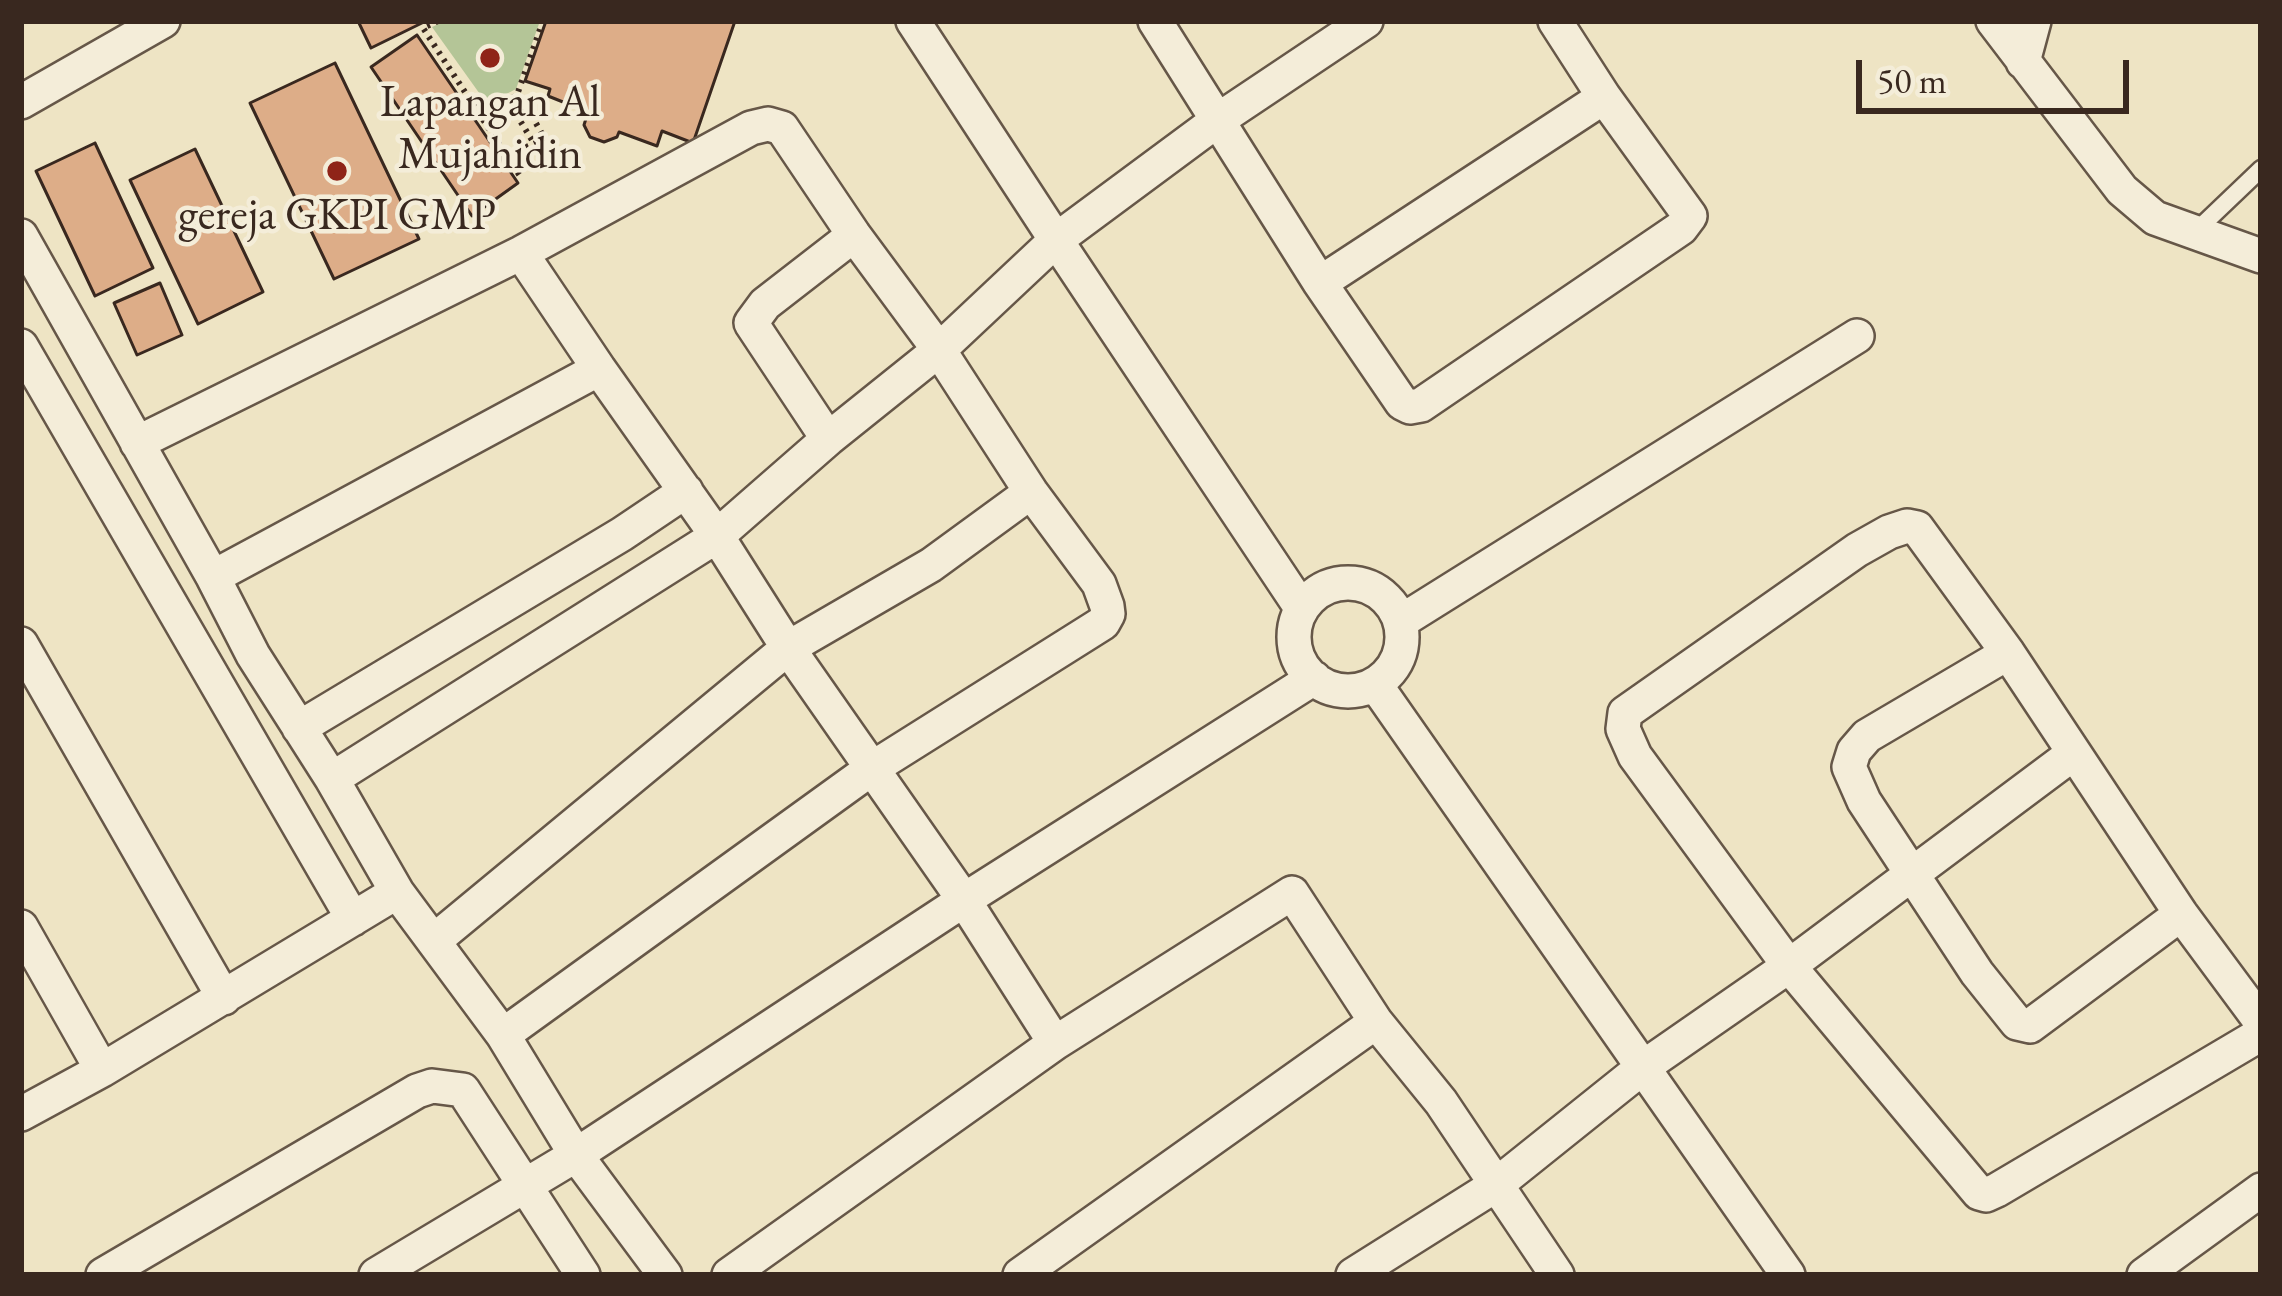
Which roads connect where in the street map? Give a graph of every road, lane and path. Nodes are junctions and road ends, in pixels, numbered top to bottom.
1 (438, 21) edge
2 (543, 21) edge
3 (913, 21) edge
4 (1155, 21) edge
5 (1555, 21) edge
6 (1993, 21) edge
7 (2034, 21) edge
8 (1357, 23) edge
9 (147, 24) edge
10 (2023, 62) junction
11 (1604, 97) junction
12 (513, 98) junction
13 (21, 102) edge
14 (482, 117) junction
15 (1218, 120) junction
16 (504, 157) junction
17 (2261, 169) edge
18 (520, 176) dead end
19 (2196, 230) junction
20 (854, 235) junction
21 (21, 236) edge
22 (1055, 241) junction
23 (521, 253) junction
24 (2261, 256) edge
25 (1320, 283) junction
26 (1857, 336) dead end
27 (21, 346) edge
28 (939, 350) junction
29 (599, 369) junction
30 (828, 440) junction
31 (137, 443) junction
32 (686, 491) junction
33 (1031, 492) junction
34 (717, 536) junction
35 (212, 577) junction
36 (1302, 609) junction
37 (1400, 622) junction
38 (21, 644) edge
39 (788, 648) junction
40 (2008, 653) junction
41 (1314, 678) junction
42 (1375, 684) junction
43 (299, 728) junction
44 (2074, 753) junction
45 (872, 769) junction
46 (332, 779) junction
47 (1913, 874) junction
48 (398, 892) junction
49 (964, 900) junction
50 (2181, 914) junction
51 (353, 919) junction
52 (21, 927) edge
53 (435, 940) junction
54 (1790, 966) junction
55 (224, 998) junction
56 (1376, 1022) junction
57 (2261, 1022) edge
58 (2261, 1034) edge
59 (503, 1036) junction
60 (1055, 1043) junction
61 (1642, 1067) junction
62 (102, 1070) junction
63 (21, 1114) edge
64 (576, 1155) junction
65 (1496, 1185) junction
66 (524, 1186) junction
67 (2261, 1190) edge
68 (103, 1275) edge
69 (376, 1275) edge
70 (583, 1275) edge
71 (665, 1275) edge
72 (729, 1275) edge
73 (1020, 1275) edge
74 (1353, 1275) edge
75 (1557, 1275) edge
76 (1788, 1275) edge
77 (2144, 1275) edge

1 - 14 path
2 - 12 path
3 - 22 street
4 - 15 street
5 - 11 street
6 - 10 street
7 - 10 street
8 - 15 street
9 - 13 street
10 - 19 street
11 - 25 street
11 - 25 street
12 - 14 path
12 - 16 path
14 - 16 path
15 - 22 street
15 - 25 street
16 - 18 path
17 - 19 lane
19 - 24 street
20 - 23 street
20 - 28 street
20 - 30 street
21 - 31 street
22 - 28 street
22 - 36 street
23 - 29 street
23 - 31 street
26 - 37 street
27 - 51 street
28 - 30 street
28 - 33 street
29 - 32 street
29 - 35 street
30 - 34 street
31 - 35 street
32 - 34 street
32 - 43 street
33 - 39 street
33 - 45 street
34 - 39 street
34 - 46 street
35 - 43 street
36 - 37 street
36 - 41 street
37 - 42 street
38 - 55 street
39 - 45 street
39 - 53 street
40 - 44 street
40 - 47 street
40 - 54 street
41 - 42 street
41 - 49 street
42 - 61 street
43 - 46 street
44 - 47 street
44 - 50 street
45 - 49 street
45 - 59 street
46 - 48 street
47 - 50 street
47 - 54 street
48 - 51 street
48 - 53 street
49 - 60 street
49 - 64 street
50 - 57 street
51 - 55 street
52 - 62 street
53 - 59 street
54 - 58 street
54 - 61 street
55 - 62 street
56 - 60 street
56 - 65 street
56 - 73 street
59 - 64 street
60 - 72 street
61 - 65 street
61 - 76 street
62 - 63 street
64 - 66 street
64 - 71 street
65 - 74 street
65 - 75 street
66 - 68 street
66 - 69 street
66 - 70 street
67 - 77 street

